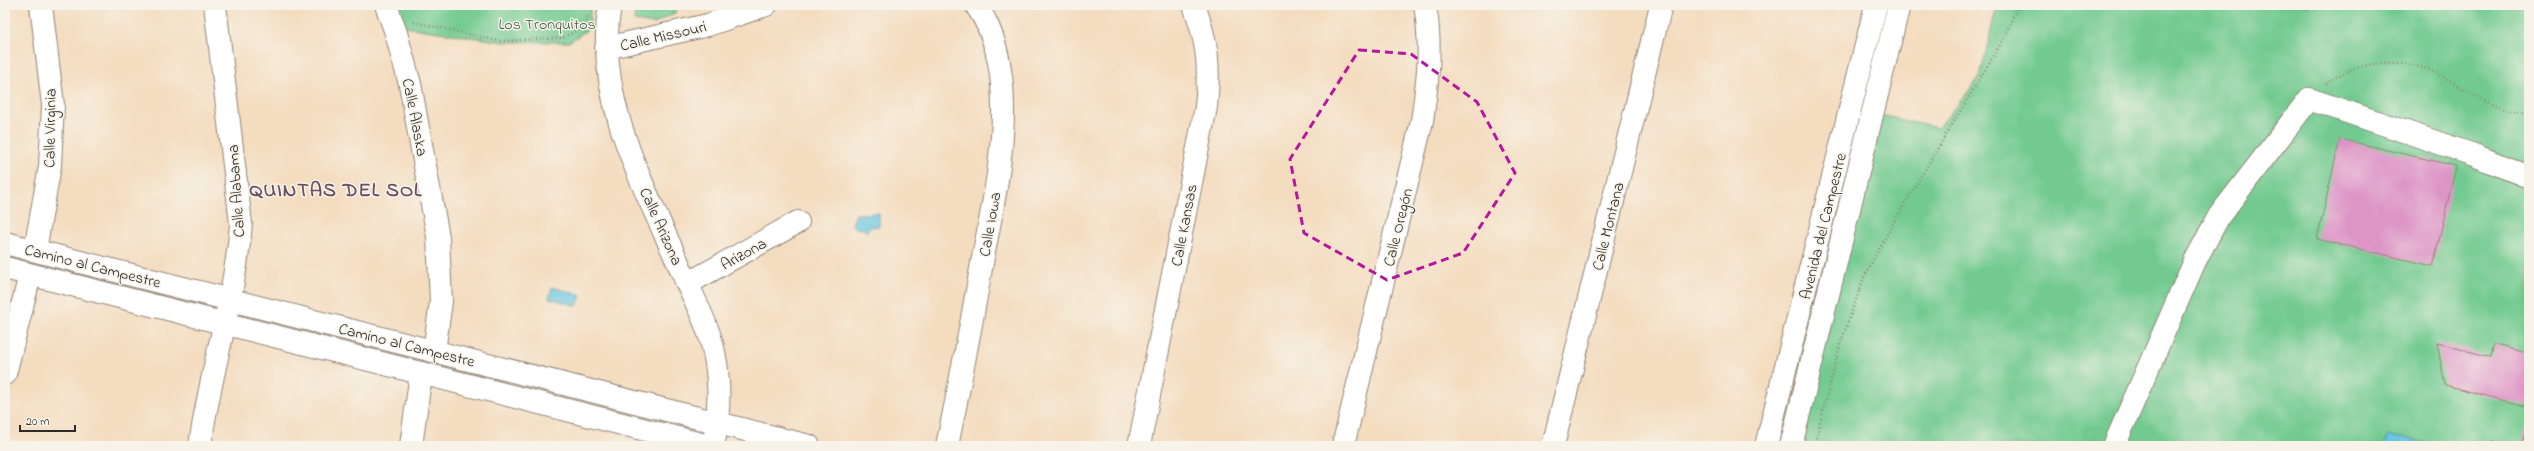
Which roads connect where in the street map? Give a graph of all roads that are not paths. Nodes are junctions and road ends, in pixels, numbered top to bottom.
1 (41, 5) edge
2 (215, 5) edge
3 (386, 5) edge
4 (610, 5) edge
5 (766, 5) edge
6 (976, 5) edge
7 (1194, 5) edge
8 (1425, 5) edge
9 (1661, 5) edge
10 (1876, 5) edge
11 (1899, 5) edge
12 (606, 48) junction
13 (2529, 177) edge
14 (798, 222) dead end
15 (5, 243) edge
16 (35, 250) junction
17 (5, 268) edge
18 (30, 275) junction
19 (687, 284) junction
20 (229, 299) junction
21 (224, 324) junction
22 (1797, 327) junction
23 (1819, 333) junction
24 (434, 351) junction
25 (421, 373) junction
26 (5, 374) edge
27 (717, 423) junction
28 (200, 446) edge
29 (411, 446) edge
30 (710, 446) edge
31 (713, 446) edge
32 (809, 446) edge
33 (947, 446) edge
34 (1139, 446) edge
35 (1343, 446) edge
36 (1553, 446) edge
37 (1766, 446) edge
38 (1791, 446) edge
39 (2114, 446) edge

1 - 16 street, Calle Virginia
2 - 20 street, Calle Alabama
3 - 24 street, Calle Alaska
4 - 12 street, Calle Arizona
5 - 12 street, Calle Missouri
6 - 33 street, Calle Iowa
7 - 34 street, Calle Kansas
8 - 35 street, Calle Oregón
9 - 36 street, Calle Montana
10 - 22 street, Avenida del Campestre
11 - 23 street, Avenida del Campestre
12 - 19 street, Calle Arizona
13 - 39 street
14 - 19 street, Arizona
15 - 16 street, Camino al Campestre
16 - 20 street, Camino al Campestre
17 - 18 street, Camino al Campestre
18 - 21 street, Camino al Campestre
18 - 26 street
19 - 27 street, Calle Arizona
20 - 21 street, Calle Alabama
20 - 24 street, Camino al Campestre
21 - 25 street, Camino al Campestre
21 - 28 street, Calle Alabama
22 - 23 street
22 - 37 street, Avenida del Campestre
23 - 38 street, Avenida del Campestre
24 - 27 street, Camino al Campestre
25 - 29 street
25 - 30 street, Camino al Campestre
27 - 31 street, Calle Arizona
27 - 32 street, Camino al Campestre

